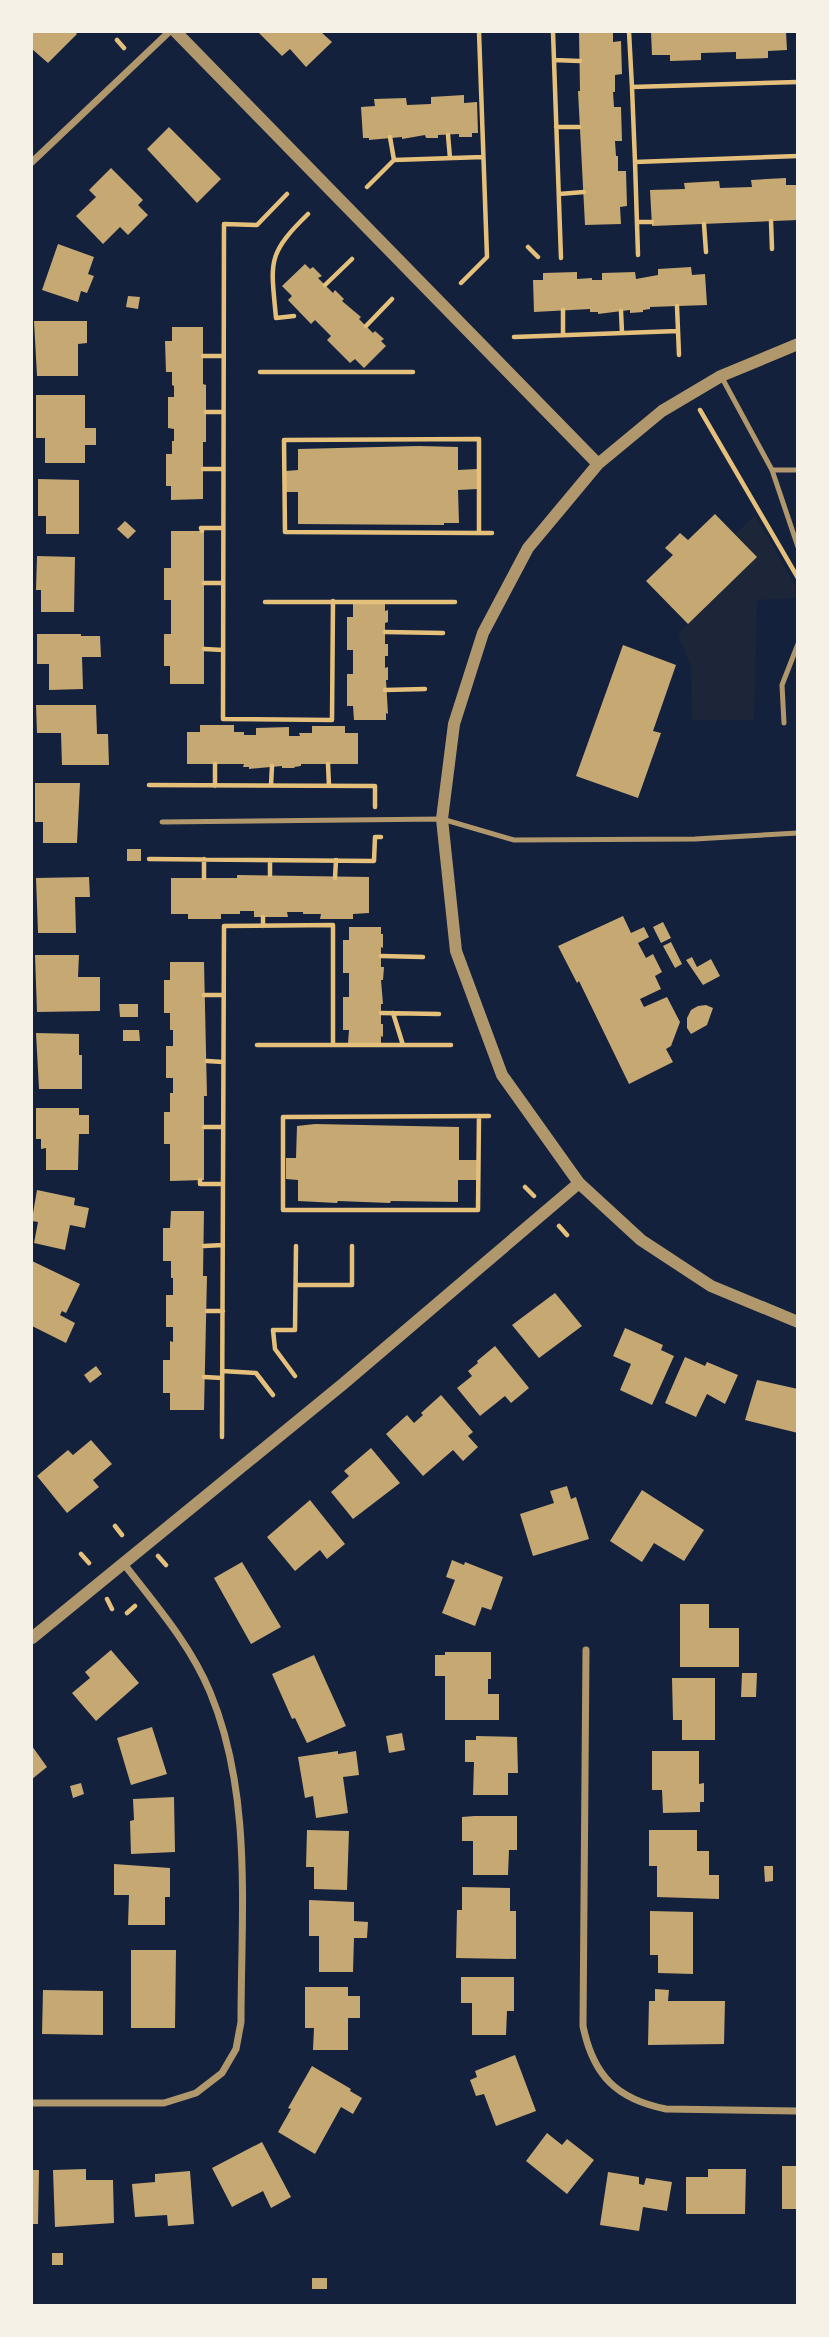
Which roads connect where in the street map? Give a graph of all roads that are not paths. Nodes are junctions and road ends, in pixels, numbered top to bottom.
1 (169, 32) edge
2 (176, 32) edge
3 (32, 162) edge
4 (797, 344) edge
5 (721, 376) junction
6 (598, 464) junction
7 (772, 470) junction
8 (797, 470) edge
9 (797, 547) edge
10 (797, 644) edge
11 (784, 723) dead end
12 (442, 819) junction
13 (162, 822) dead end
14 (797, 833) edge
15 (579, 1183) junction
16 (797, 1322) edge
17 (124, 1564) junction
18 (32, 1638) edge
19 (586, 1650) dead end
20 (32, 2103) edge
21 (797, 2111) edge

1 - 3 street
2 - 6 street
4 - 5 street
5 - 6 street
5 - 7 lane
6 - 12 street
7 - 8 lane
7 - 9 lane
10 - 11 lane
12 - 13 lane
12 - 14 lane
12 - 15 street
15 - 16 street
15 - 17 street
17 - 18 street
17 - 20 street
19 - 21 street

